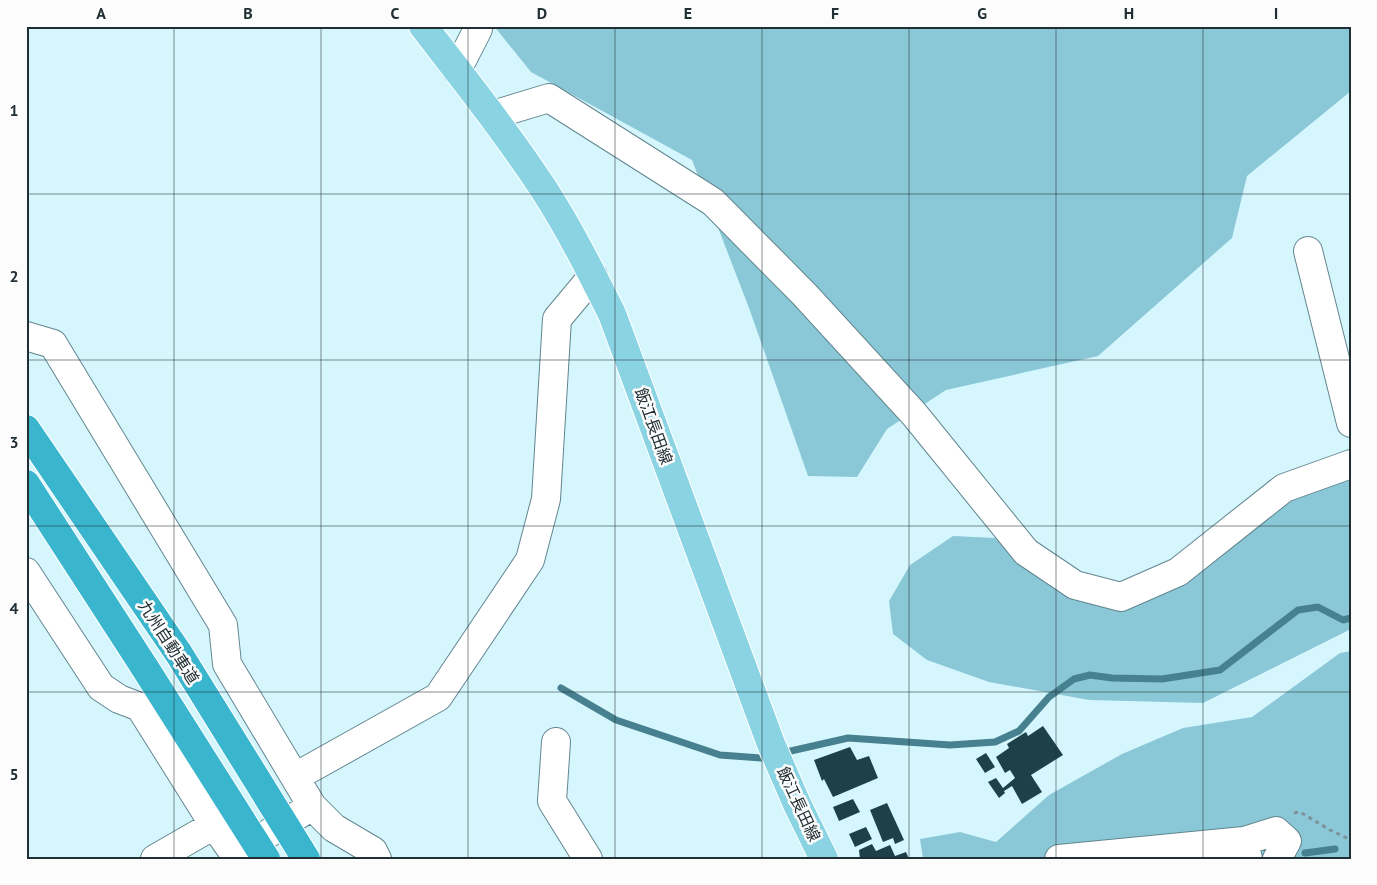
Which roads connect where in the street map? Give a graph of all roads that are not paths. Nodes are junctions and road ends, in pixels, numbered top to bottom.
1 (423, 26) edge
2 (477, 26) edge
3 (457, 70) junction
4 (493, 115) junction
5 (1308, 251) dead end
6 (593, 276) junction
7 (26, 336) edge
8 (1351, 423) edge
9 (26, 429) edge
10 (1351, 464) edge
11 (26, 484) edge
12 (26, 572) edge
13 (556, 742) dead end
14 (295, 777) junction
15 (312, 806) junction
16 (214, 825) junction
17 (1246, 850) edge
18 (237, 857) edge
19 (155, 859) edge
20 (266, 859) edge
21 (306, 859) edge
22 (377, 859) edge
23 (588, 859) edge
24 (824, 859) edge
25 (1059, 859) edge
26 (1277, 859) edge

1 - 3 main road, 飯江長田線
2 - 3 street
3 - 4 main road, 飯江長田線
4 - 6 main road, 飯江長田線
4 - 10 street
5 - 8 street
6 - 14 street
6 - 24 main road, 飯江長田線
7 - 14 street
9 - 21 highway, 九州自動車道, bridge
11 - 20 highway, bridge
12 - 16 street
13 - 23 street
14 - 15 street
15 - 18 street
15 - 22 street
16 - 18 street
16 - 19 street
17 - 25 street
17 - 26 street

